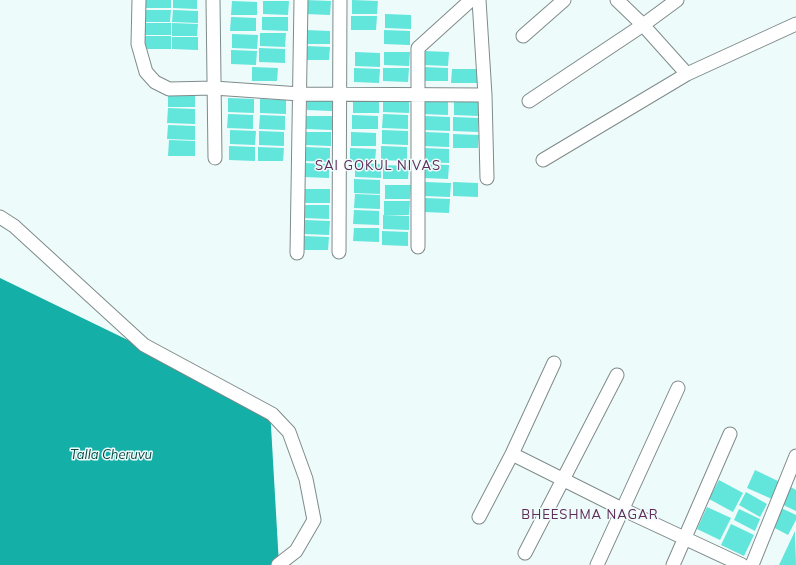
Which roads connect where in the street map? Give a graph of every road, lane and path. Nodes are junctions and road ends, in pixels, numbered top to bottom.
1 (139, 0) edge
2 (213, 0) edge
3 (301, 0) edge
4 (340, 0) edge
5 (472, 0) edge
6 (479, 0) edge
7 (564, 0) edge
8 (617, 0) edge
9 (677, 0) edge
10 (796, 24) edge
11 (643, 25) junction
12 (523, 36) dead end
13 (687, 74) junction
14 (214, 88) junction
15 (300, 94) junction
16 (339, 94) junction
17 (418, 95) junction
18 (485, 95) junction
19 (529, 101) dead end
20 (215, 158) dead end
21 (543, 160) dead end
22 (487, 178) dead end
23 (0, 217) edge
24 (418, 247) dead end
25 (297, 252) dead end
26 (339, 252) dead end
27 (554, 363) dead end
28 (617, 375) dead end
29 (678, 388) dead end
30 (730, 434) dead end
31 (512, 454) junction
32 (796, 456) edge
33 (564, 480) junction
34 (622, 509) junction
35 (479, 517) dead end
36 (686, 539) junction
37 (525, 553) dead end
38 (278, 565) edge
39 (597, 565) edge
40 (673, 565) edge
41 (742, 565) edge
42 (752, 565) edge

1 - 14 street
2 - 14 street
3 - 15 street
4 - 16 street
5 - 17 street
6 - 18 street
7 - 12 street
8 - 11 street
9 - 11 street
10 - 13 street
11 - 13 street
11 - 19 street
13 - 21 street
14 - 15 street
14 - 20 street
15 - 16 street
15 - 25 street
16 - 17 street
16 - 26 street
17 - 18 street
17 - 24 street
18 - 22 street
23 - 38 street
27 - 31 street
28 - 33 street
29 - 34 street
30 - 36 street
31 - 33 street
31 - 35 street
32 - 42 street
33 - 34 street
33 - 37 street
34 - 36 street
34 - 39 street
36 - 40 street
36 - 41 street

